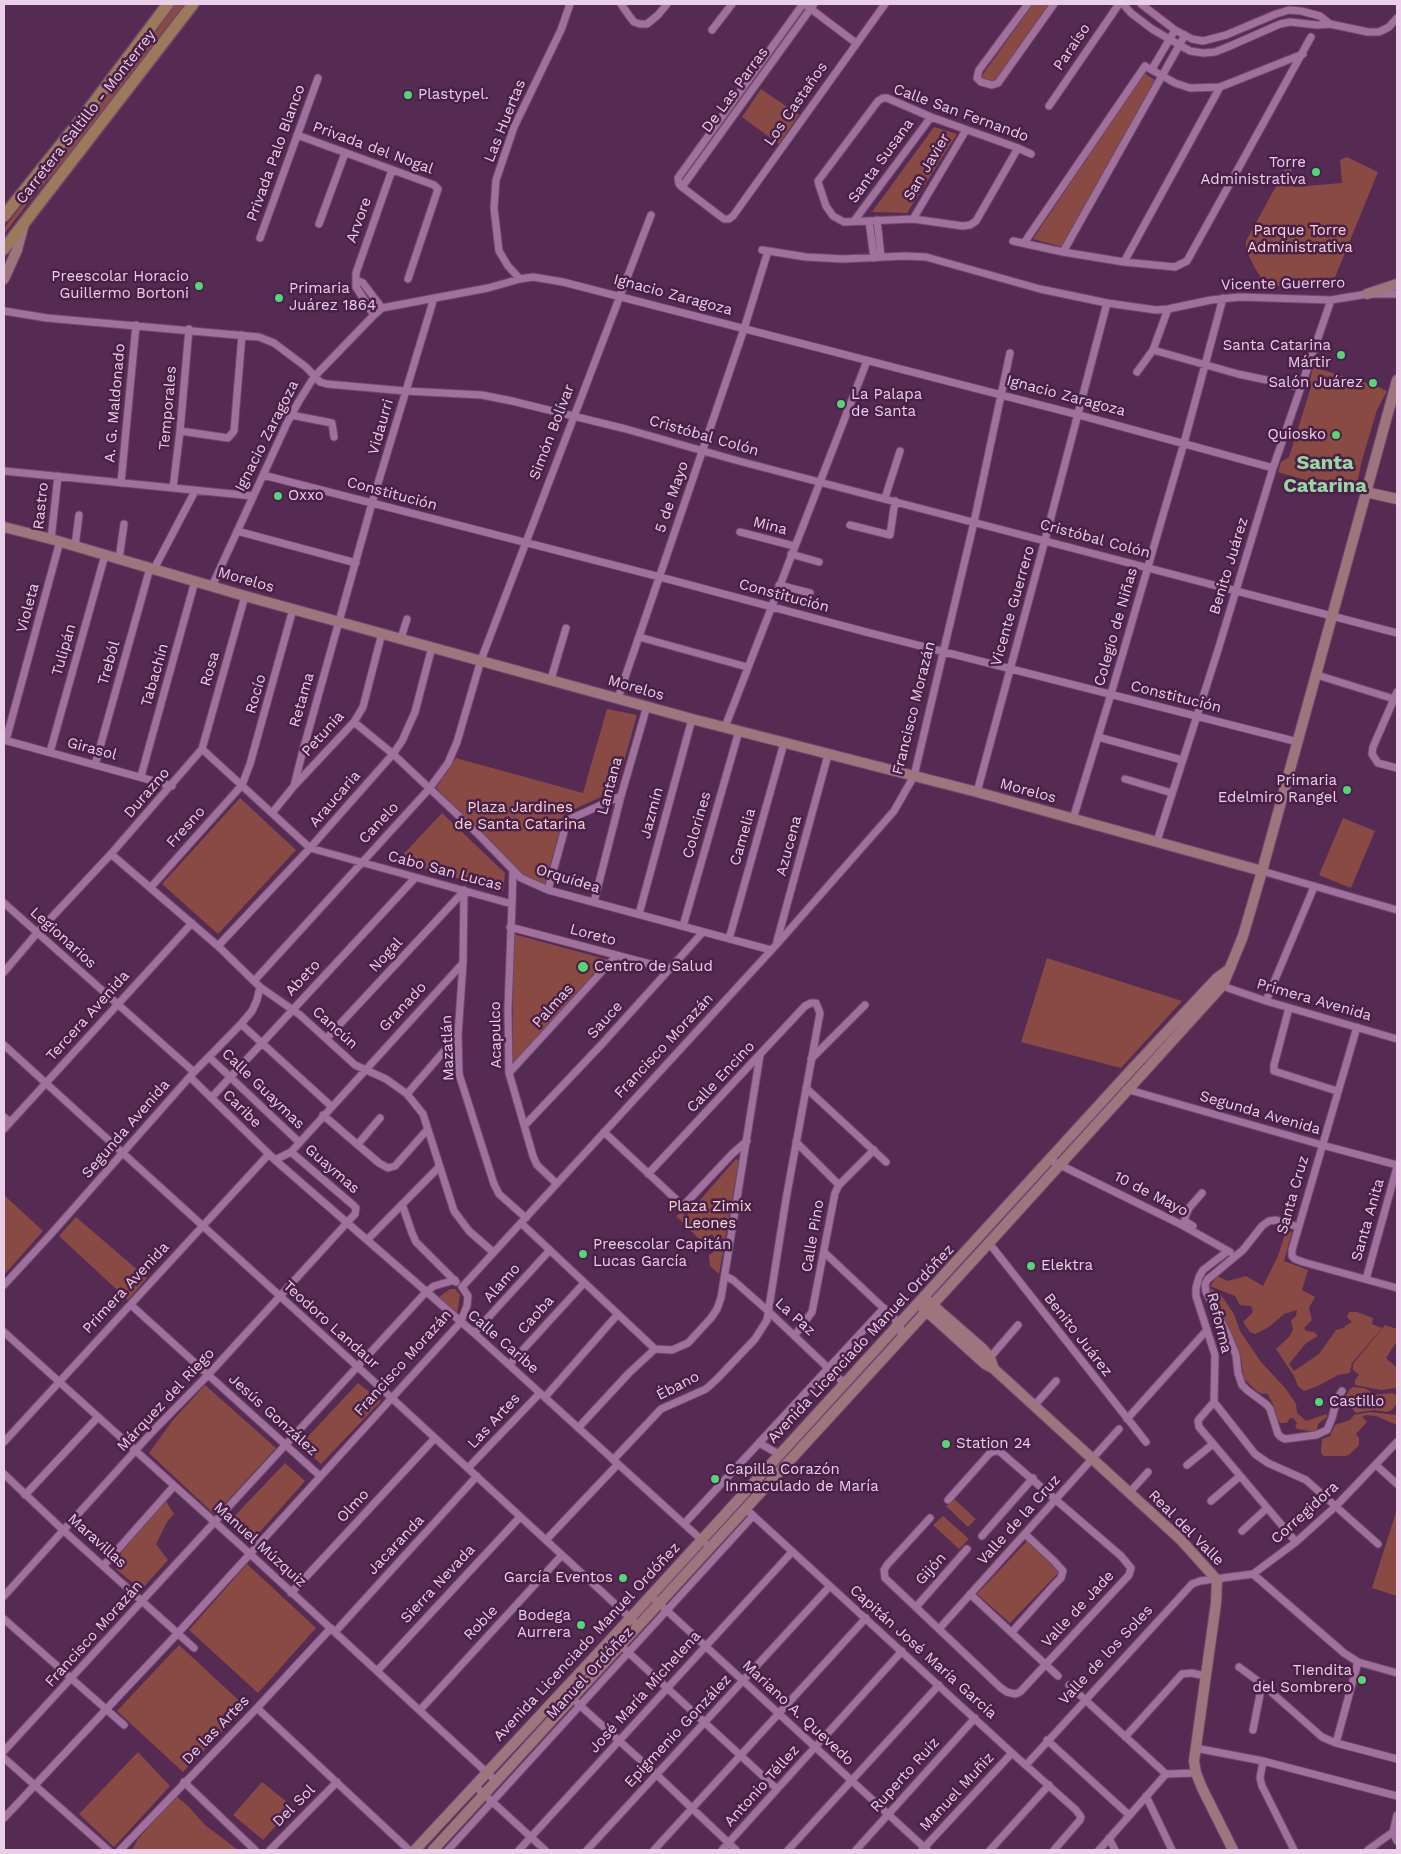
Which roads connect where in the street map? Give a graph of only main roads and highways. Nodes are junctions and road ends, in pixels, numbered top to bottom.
1 (168, 4) edge
2 (192, 4) edge
3 (82, 149) junction
4 (4, 216) edge
5 (24, 223) junction
6 (4, 238) edge
7 (4, 249) edge
8 (4, 279) edge
9 (1397, 284) edge
10 (1366, 294) road end
11 (1397, 380) edge
12 (1394, 400) edge
13 (1366, 492) junction
14 (1397, 500) edge
15 (4, 527) edge
16 (1262, 871) junction
17 (1220, 982) junction
18 (920, 1300) junction
19 (929, 1308) junction
20 (867, 1358) junction
21 (844, 1383) junction
22 (858, 1386) junction
23 (829, 1418) junction
24 (415, 1850) edge
25 (433, 1850) edge
26 (1233, 1850) edge

1 - 4 main road, Carretera Saltillo - Monterrey
2 - 3 main road, Carretera Saltillo - Monterrey
3 - 5 main road, Carretera Saltillo - Monterrey
3 - 6 main road
5 - 7 main road, Carretera Saltillo - Monterrey
5 - 8 main road
9 - 10 main road
11 - 12 main road, Avenida Licenciado Manuel Ordóñez
12 - 13 main road, Avenida Licenciado Manuel Ordóñez
13 - 14 main road
13 - 16 main road, Avenida Licenciado Manuel Ordóñez
15 - 16 main road, Morelos
16 - 17 main road, Avenida Licenciado Manuel Ordóñez
17 - 18 main road, Avenida Licenciado Manuel Ordóñez
17 - 19 main road, Avenida Licenciado Manuel Ordóñez
18 - 19 main road, Real del Valle
18 - 20 main road, Avenida Licenciado Manuel Ordóñez
19 - 22 main road, Avenida Licenciado Manuel Ordóñez
19 - 26 main road, Real del Valle
20 - 21 main road, Avenida Licenciado Manuel Ordóñez
20 - 22 main road
21 - 22 main road
21 - 23 main road
21 - 24 main road, Avenida Licenciado Manuel Ordóñez
22 - 23 main road, Avenida Licenciado Manuel Ordóñez
23 - 25 main road, Avenida Licenciado Manuel Ordóñez

